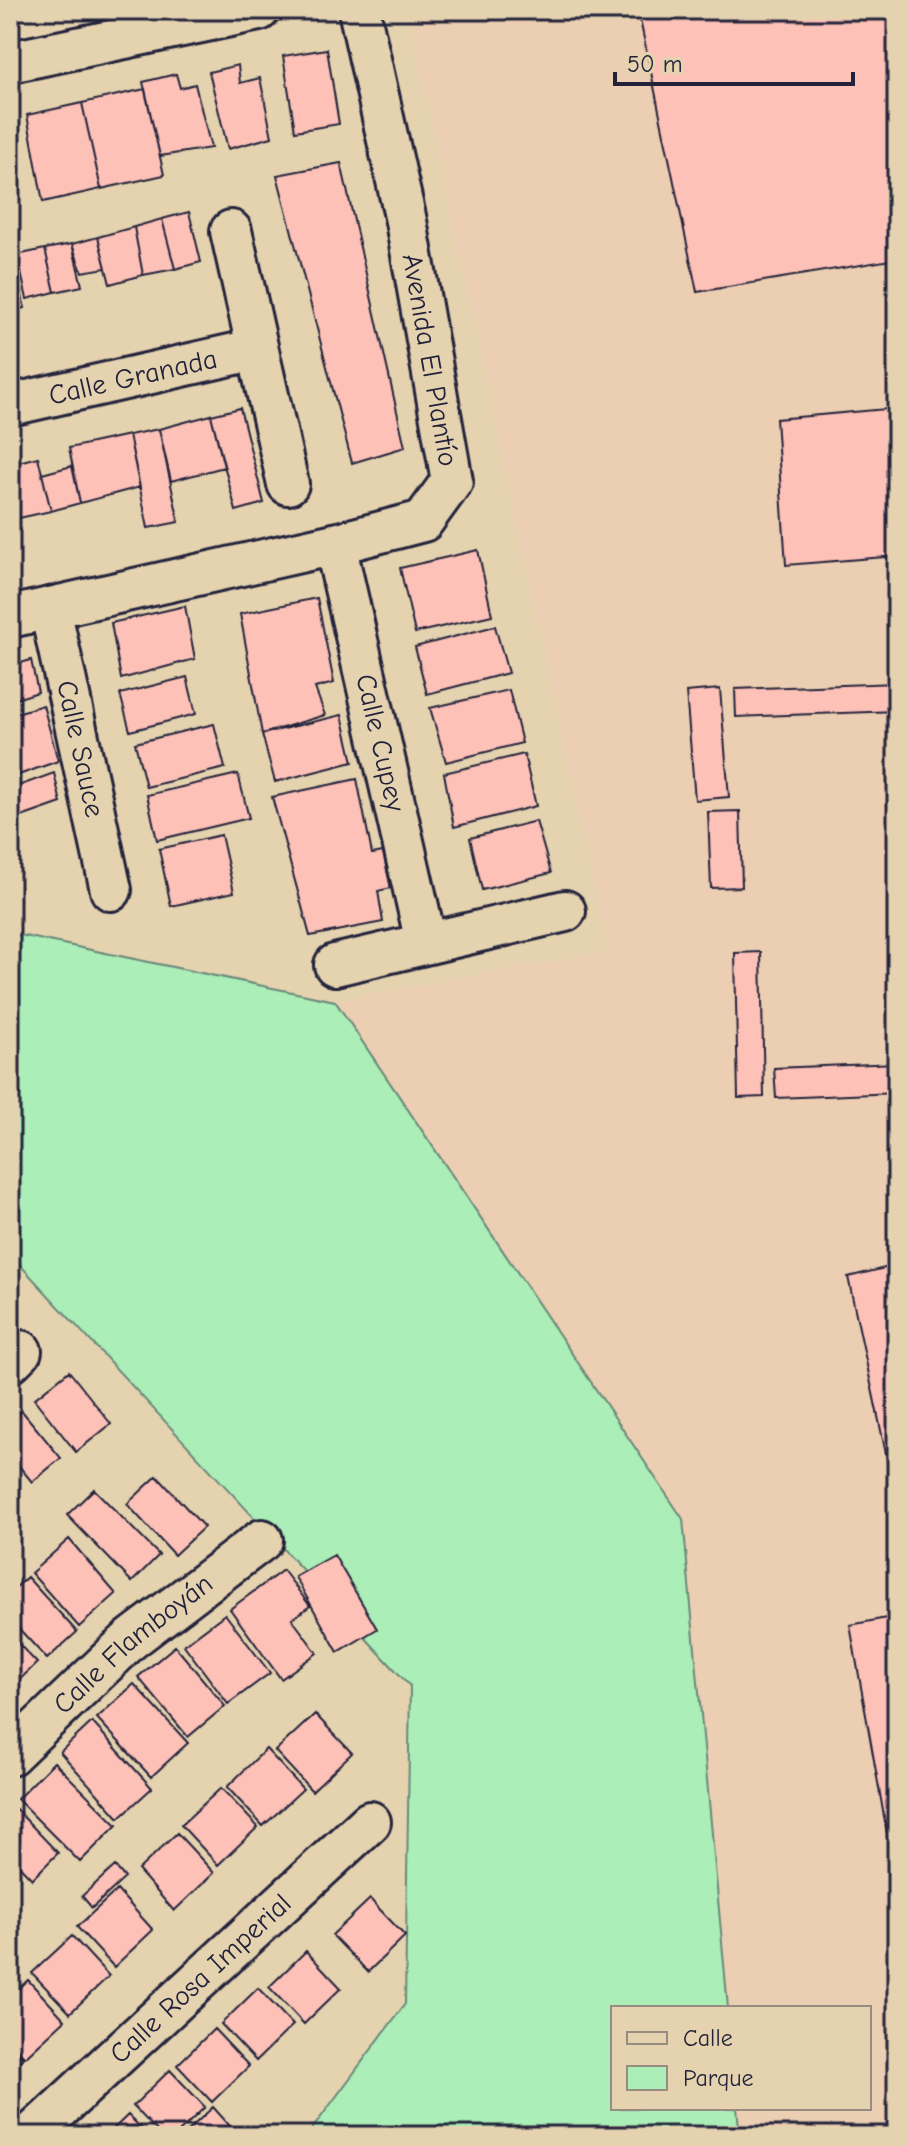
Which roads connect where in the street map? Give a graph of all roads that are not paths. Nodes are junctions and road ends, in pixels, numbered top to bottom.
1 (259, 10) edge
2 (359, 10) edge
3 (10, 62) edge
4 (231, 231) dead end
5 (257, 349) junction
6 (10, 405) edge
7 (288, 484) dead end
8 (335, 544) junction
9 (50, 608) junction
10 (10, 617) edge
11 (111, 890) dead end
12 (565, 911) dead end
13 (426, 942) junction
14 (335, 965) dead end
15 (262, 1540) dead end
16 (10, 1755) edge
17 (370, 1822) dead end
18 (30, 2136) edge

1 - 3 street
2 - 8 street, Avenida El Plantío
4 - 5 street
5 - 6 street, Calle Granada
5 - 7 street
8 - 9 street, Avenida El Plantío
8 - 13 street, Calle Cupey
9 - 10 street, Avenida El Plantío
9 - 11 street, Calle Sauce
12 - 13 street
13 - 14 street
15 - 16 street, Calle Flamboyán
17 - 18 street, Calle Rosa Imperial

